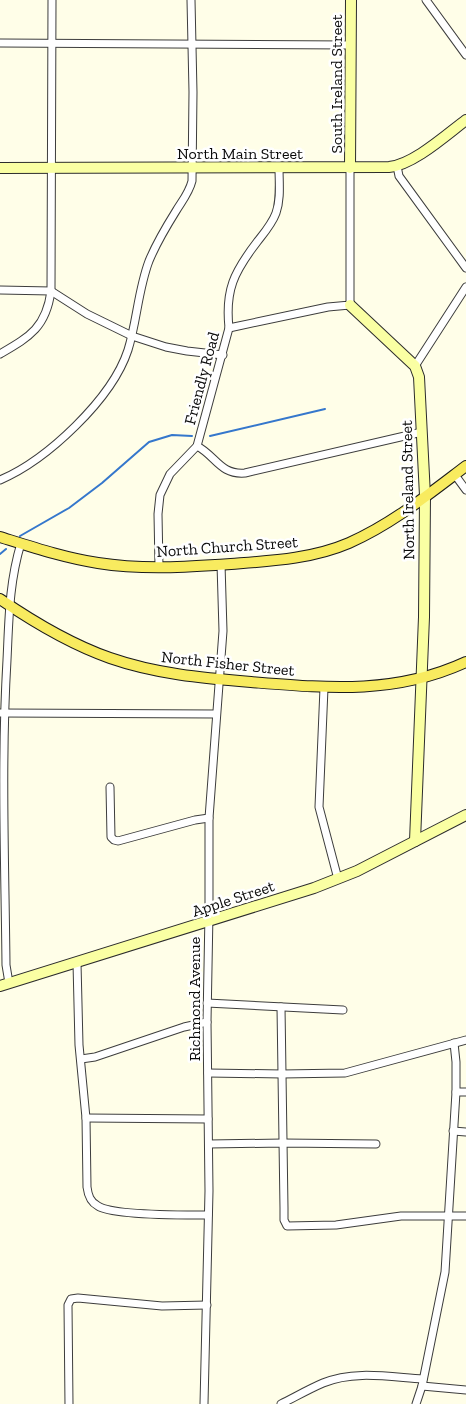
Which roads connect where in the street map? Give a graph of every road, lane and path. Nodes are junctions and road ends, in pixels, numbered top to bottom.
1 (52, 0) edge
2 (191, 0) edge
3 (351, 0) edge
4 (426, 0) edge
5 (0, 43) edge
6 (52, 43) junction
7 (192, 44) junction
8 (351, 45) junction
9 (466, 55) edge
10 (466, 120) edge
11 (397, 166) junction
12 (279, 167) junction
13 (0, 168) edge
14 (52, 168) junction
15 (192, 168) junction
16 (350, 168) junction
17 (466, 268) edge
18 (466, 287) edge
19 (0, 290) edge
20 (51, 292) junction
21 (350, 305) junction
22 (229, 328) junction
23 (132, 336) junction
24 (0, 354) edge
25 (223, 355) junction
26 (415, 366) junction
27 (422, 432) junction
28 (197, 446) junction
29 (466, 466) edge
30 (455, 475) junction
31 (0, 480) edge
32 (466, 490) edge
33 (425, 496) junction
34 (0, 537) edge
35 (21, 543) junction
36 (221, 564) junction
37 (159, 567) junction
38 (0, 599) edge
39 (10, 606) junction
40 (466, 662) edge
41 (422, 678) junction
42 (218, 679) junction
43 (324, 688) junction
44 (2, 713) edge
45 (216, 714) junction
46 (110, 787) dead end
47 (466, 815) edge
48 (209, 818) junction
49 (415, 841) junction
50 (338, 879) junction
51 (209, 922) junction
52 (77, 962) junction
53 (5, 984) edge
54 (207, 1003) junction
55 (281, 1007) junction
56 (344, 1010) dead end
57 (206, 1022) junction
58 (466, 1040) edge
59 (454, 1043) junction
60 (81, 1059) junction
61 (208, 1073) junction
62 (282, 1074) junction
63 (456, 1092) junction
64 (466, 1092) edge
65 (86, 1118) junction
66 (208, 1119) junction
67 (453, 1131) junction
68 (466, 1132) edge
69 (283, 1143) junction
70 (209, 1144) junction
71 (376, 1144) dead end
72 (208, 1214) junction
73 (448, 1216) junction
74 (466, 1216) edge
75 (207, 1306) junction
76 (422, 1383) junction
77 (466, 1390) edge
78 (70, 1404) edge
79 (204, 1404) edge
80 (281, 1404) edge
81 (416, 1404) edge

1 - 6 street
2 - 7 street
3 - 8 street, South Ireland Street
4 - 9 street
5 - 6 street
6 - 7 street
6 - 14 street
7 - 8 street
7 - 15 street
8 - 16 street, South Ireland Street
10 - 11 street, North Main Street
11 - 16 street, North Main Street
11 - 17 street
12 - 15 street, North Main Street
12 - 16 street, North Main Street
12 - 22 street, Friendly Road
13 - 14 street, North Main Street
14 - 15 street, North Main Street
14 - 20 street
15 - 23 street
16 - 21 street
18 - 26 street
19 - 20 street
20 - 23 street
20 - 24 street
21 - 22 street
21 - 26 street
22 - 25 street, Friendly Road
23 - 25 street
23 - 31 street
25 - 28 street, Friendly Road
26 - 27 street, North Ireland Street
27 - 28 street
27 - 33 street, North Ireland Street
28 - 37 street, Friendly Road
29 - 30 main road, North Church Street
30 - 32 street
30 - 33 main road, North Church Street
33 - 36 main road, North Church Street
33 - 41 street, North Ireland Street
34 - 35 main road, North Church Street
35 - 37 main road, North Church Street
35 - 39 street
36 - 37 main road, North Church Street
36 - 42 street, Richmond Avenue
38 - 39 main road, North Fisher Street
39 - 42 main road, North Fisher Street
39 - 44 street
40 - 41 main road, North Fisher Street
41 - 43 main road, North Fisher Street
41 - 49 street, North Ireland Street
42 - 43 main road, North Fisher Street
42 - 45 street, Richmond Avenue
43 - 50 street
44 - 45 street
44 - 53 street
45 - 48 street, Richmond Avenue
46 - 48 street
47 - 49 street, Apple Street
48 - 51 street, Richmond Avenue
49 - 50 street, Apple Street
50 - 51 street, Apple Street
51 - 52 street, Apple Street
51 - 54 street, Richmond Avenue
52 - 53 street, Apple Street
52 - 60 street
54 - 55 street
54 - 57 street, Richmond Avenue
55 - 56 street
55 - 62 street
57 - 60 street
57 - 61 street, Richmond Avenue
58 - 59 street
59 - 62 street
59 - 63 street
60 - 65 street
61 - 62 street
61 - 66 street, Richmond Avenue
62 - 69 street
63 - 64 street
63 - 67 street
65 - 66 street
65 - 72 street
66 - 70 street, Richmond Avenue
67 - 68 street
67 - 73 street
69 - 70 street
69 - 71 street
69 - 73 street
70 - 72 street, Richmond Avenue
72 - 75 street, Richmond Avenue
73 - 74 street
73 - 76 street
75 - 78 street
75 - 79 street, Richmond Avenue
76 - 77 street
76 - 80 street
76 - 81 street

